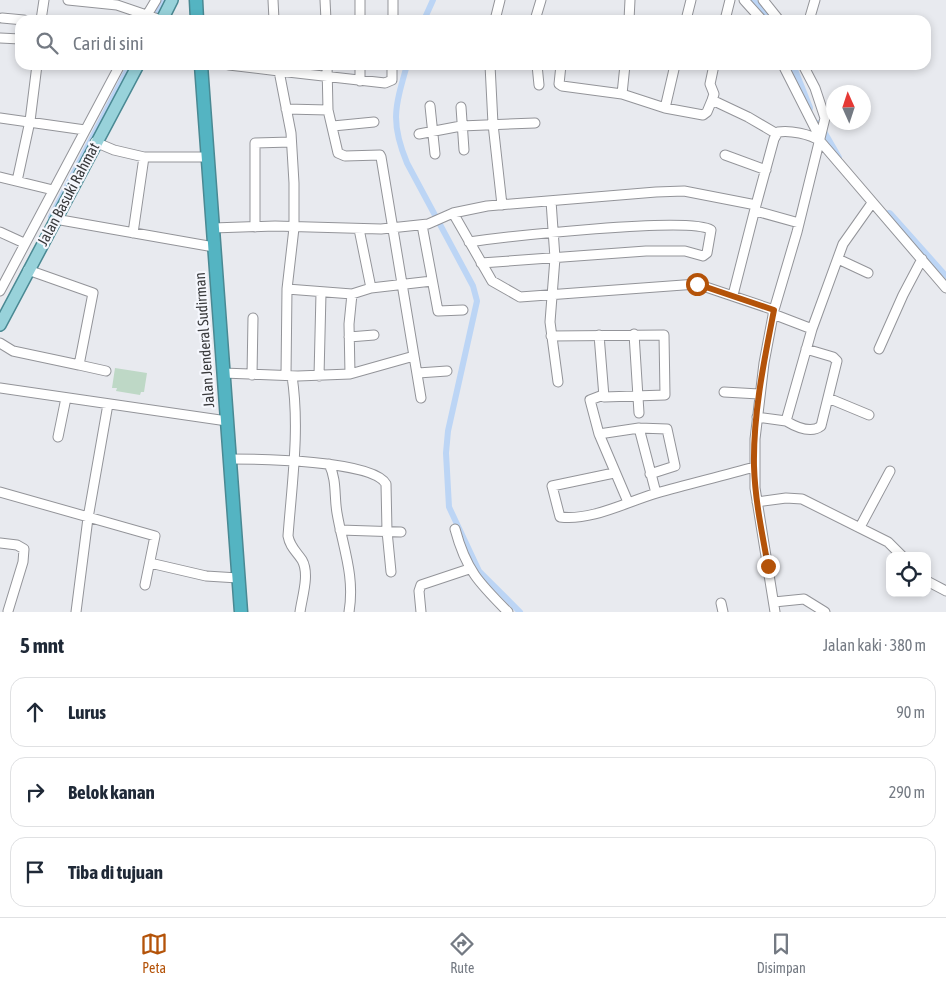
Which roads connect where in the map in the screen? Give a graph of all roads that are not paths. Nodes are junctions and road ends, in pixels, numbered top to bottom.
1 (44, 0) edge
2 (68, 0) edge
3 (156, 0) edge
4 (172, 0) edge
5 (196, 0) edge
6 (273, 0) edge
7 (325, 0) edge
8 (360, 0) edge
9 (393, 0) edge
10 (500, 0) edge
11 (541, 0) edge
12 (630, 0) edge
13 (691, 0) edge
14 (730, 0) edge
15 (744, 0) edge
16 (763, 0) edge
17 (815, 0) edge
18 (42, 15) edge
19 (141, 15) edge
20 (147, 15) edge
21 (163, 15) edge
22 (197, 15) edge
23 (274, 15) edge
24 (326, 15) edge
25 (360, 15) edge
26 (393, 15) edge
27 (497, 15) edge
28 (536, 15) edge
29 (629, 15) edge
30 (687, 15) edge
31 (726, 15) edge
32 (758, 15) edge
33 (775, 15) edge
34 (811, 15) edge
35 (2, 18) dead end
36 (15, 19) edge
37 (0, 38) edge
38 (15, 40) edge
39 (35, 70) edge
40 (127, 70) edge
41 (127, 70) edge
42 (201, 70) edge
43 (278, 70) edge
44 (290, 70) edge
45 (327, 70) edge
46 (360, 70) edge
47 (392, 70) edge
48 (490, 70) edge
49 (538, 70) edge
50 (560, 70) edge
51 (624, 70) edge
52 (674, 70) edge
53 (713, 70) edge
54 (786, 70) edge
55 (805, 70) edge
56 (326, 76) junction
57 (360, 81) junction
58 (539, 85) dead end
59 (622, 94) junction
60 (712, 100) junction
61 (281, 102) junction
62 (430, 106) dead end
63 (462, 107) dead end
64 (665, 108) junction
65 (328, 110) junction
66 (0, 118) edge
67 (30, 121) junction
68 (374, 122) dead end
69 (535, 123) dead end
70 (493, 124) junction
71 (333, 126) junction
72 (461, 126) junction
73 (85, 130) junction
74 (433, 131) junction
75 (419, 134) dead end
76 (777, 134) junction
77 (821, 137) junction
78 (96, 142) junction
79 (291, 142) junction
80 (464, 150) dead end
81 (435, 154) dead end
82 (725, 155) dead end
83 (144, 157) junction
84 (208, 157) junction
85 (766, 170) junction
86 (0, 177) edge
87 (17, 181) junction
88 (53, 190) junction
89 (550, 200) junction
90 (872, 203) junction
91 (502, 204) junction
92 (756, 208) junction
93 (451, 214) junction
94 (55, 219) junction
95 (799, 223) junction
96 (422, 225) junction
97 (255, 226) junction
98 (213, 228) junction
99 (294, 228) junction
100 (393, 228) junction
101 (359, 229) junction
102 (0, 232) edge
103 (133, 233) junction
104 (553, 233) junction
105 (468, 242) junction
106 (24, 243) junction
107 (214, 247) junction
108 (554, 258) junction
109 (922, 259) junction
110 (838, 260) junction
111 (481, 263) junction
112 (28, 270) junction
113 (868, 272) dead end
114 (432, 281) junction
115 (403, 284) junction
116 (371, 288) junction
117 (946, 288) edge
118 (287, 289) junction
119 (5, 291) edge
120 (322, 293) junction
121 (352, 294) junction
122 (733, 295) junction
123 (552, 296) junction
124 (463, 310) dead end
125 (773, 312) junction
126 (252, 318) dead end
127 (0, 324) edge
128 (812, 329) junction
129 (634, 334) junction
130 (374, 335) dead end
131 (599, 335) junction
132 (551, 336) junction
133 (349, 337) junction
134 (0, 343) edge
135 (806, 349) junction
136 (879, 349) dead end
137 (414, 356) junction
138 (79, 366) junction
139 (106, 371) dead end
140 (446, 371) dead end
141 (223, 373) junction
142 (350, 374) junction
143 (418, 374) junction
144 (252, 375) junction
145 (289, 375) junction
146 (319, 376) junction
147 (558, 382) dead end
148 (0, 388) edge
149 (724, 392) dead end
150 (759, 394) junction
151 (603, 395) junction
152 (637, 396) junction
153 (66, 398) junction
154 (421, 398) dead end
155 (828, 398) junction
156 (108, 404) junction
157 (639, 413) dead end
158 (869, 415) dead end
159 (757, 417) junction
160 (221, 421) junction
161 (786, 421) junction
162 (639, 428) junction
163 (599, 434) junction
164 (58, 437) dead end
165 (229, 458) junction
166 (294, 462) junction
167 (329, 464) junction
168 (754, 467) junction
169 (614, 472) junction
170 (890, 472) dead end
171 (650, 474) junction
172 (0, 492) edge
173 (656, 493) junction
174 (628, 502) junction
175 (757, 502) junction
176 (88, 518) junction
177 (860, 527) junction
178 (455, 528) dead end
179 (340, 530) junction
180 (387, 531) junction
181 (401, 532) dead end
182 (0, 543) edge
183 (898, 552) edge
184 (150, 563) junction
185 (469, 569) junction
186 (391, 572) dead end
187 (238, 578) junction
188 (931, 583) edge
189 (145, 585) dead end
190 (946, 591) edge
191 (774, 602) junction
192 (8, 611) edge
193 (76, 612) edge
194 (240, 612) edge
195 (300, 612) edge
196 (350, 612) edge
197 (421, 612) edge
198 (508, 612) edge
199 (775, 612) edge
200 (825, 612) edge

1 - 18 street
2 - 19 street
3 - 20 street
4 - 21 main road
5 - 22 highway
6 - 23 street
7 - 24 street
8 - 25 street
9 - 26 street
10 - 27 street
11 - 28 street
12 - 29 street
13 - 30 street
14 - 31 street
15 - 32 street
16 - 33 street
17 - 34 street
35 - 36 street
37 - 38 street
39 - 67 street
40 - 73 street
41 - 78 main road, Jalan Basuki Rahmat
42 - 84 highway, Jalan Jenderal Sudirman
43 - 61 street
44 - 56 street
45 - 56 street
46 - 57 street
47 - 57 street
48 - 70 street
49 - 58 street
50 - 59 street
51 - 59 street
52 - 64 street
53 - 60 street
54 - 77 street
55 - 77 street
56 - 57 street
56 - 65 street
59 - 64 street
60 - 64 street
60 - 76 street
61 - 65 street
61 - 79 street
62 - 74 street
63 - 72 street
65 - 71 street
66 - 67 street
67 - 73 street
67 - 87 street
68 - 71 street
69 - 70 street
70 - 72 street
70 - 91 street
71 - 100 street
72 - 74 street
72 - 80 street
73 - 88 street
74 - 75 street
74 - 81 street
76 - 77 street
76 - 85 street
77 - 90 street
77 - 95 street
78 - 83 street
78 - 94 main road, Jalan Basuki Rahmat
79 - 97 street
79 - 99 street
82 - 85 street
83 - 84 street
83 - 103 street
84 - 98 highway, Jalan Jenderal Sudirman
85 - 92 street
86 - 87 street
87 - 88 street
88 - 106 street
89 - 91 street
89 - 92 street
89 - 104 street
90 - 109 street
90 - 110 street
91 - 93 street
92 - 95 street
92 - 122 street
93 - 96 street
93 - 105 street
94 - 103 street
94 - 112 main road, Jalan Basuki Rahmat
95 - 125 street
96 - 100 street
96 - 114 street
97 - 98 street
97 - 99 street
98 - 107 highway, Jalan Jenderal Sudirman
99 - 101 street
99 - 118 street
100 - 101 street
100 - 115 street
101 - 116 street
102 - 106 street
103 - 107 street
104 - 105 street
104 - 108 street
104 - 108 street
105 - 111 street
106 - 119 street
107 - 141 highway, Jalan Jenderal Sudirman
108 - 111 street
108 - 123 street
109 - 117 street
109 - 136 street
110 - 113 street
110 - 128 street
111 - 123 street
112 - 119 main road, Jalan Basuki Rahmat
112 - 138 street
114 - 115 street
114 - 124 street
115 - 116 street
115 - 137 street
116 - 121 street
118 - 120 street
118 - 145 street
119 - 127 main road, Jalan Basuki Rahmat
120 - 121 street
120 - 146 street
121 - 133 street
122 - 123 street
122 - 125 street
123 - 132 street
125 - 128 street
125 - 150 street
126 - 144 street
128 - 135 street
129 - 131 street
129 - 152 street
129 - 152 street
130 - 133 street
131 - 132 street
131 - 151 street
132 - 147 street
133 - 142 street
134 - 138 street
135 - 155 street
135 - 161 street
137 - 142 street
137 - 143 street
138 - 139 street
140 - 143 street
141 - 144 street
141 - 160 highway, Jalan Jenderal Sudirman
142 - 146 street
143 - 154 street
144 - 145 street
145 - 146 street
145 - 166 street
148 - 153 street
149 - 150 street
150 - 159 street
151 - 152 street
151 - 163 street
152 - 157 street
153 - 156 street
153 - 164 street
155 - 158 street
155 - 161 street
156 - 160 street
156 - 176 street
159 - 161 street
159 - 168 street
160 - 165 highway, Jalan Jenderal Sudirman
162 - 163 street
162 - 171 street
162 - 171 street
163 - 169 street
165 - 166 street
165 - 187 highway, Jalan Jenderal Sudirman
166 - 167 street
166 - 195 street
167 - 179 street
167 - 180 street
168 - 173 street
168 - 175 street
169 - 174 street
169 - 174 street
170 - 177 street
171 - 173 street
172 - 176 street
173 - 174 street
175 - 177 street
175 - 191 street
176 - 184 street
176 - 193 street
177 - 183 street
178 - 185 street
179 - 180 street
179 - 196 street
180 - 181 street
180 - 186 street
182 - 192 street
184 - 187 street
184 - 189 street
185 - 197 street
185 - 198 street
187 - 194 highway, Jalan Jenderal Sudirman
188 - 190 street
191 - 199 street
191 - 200 street

